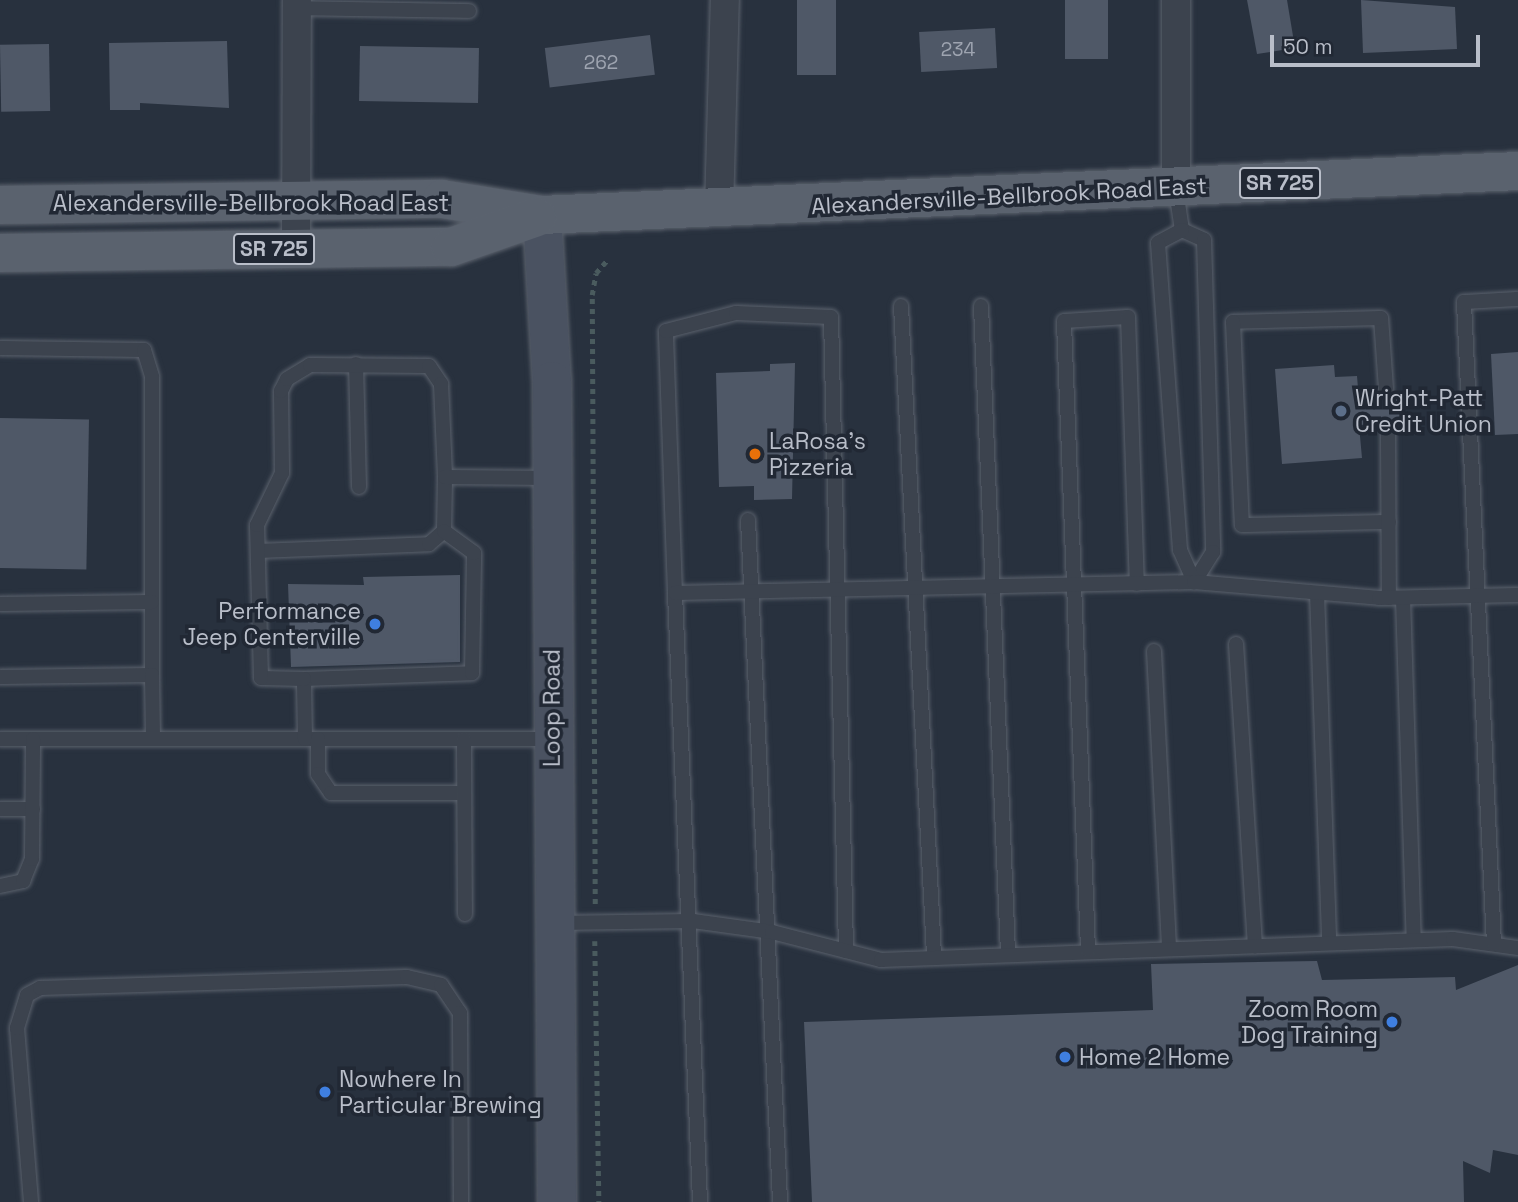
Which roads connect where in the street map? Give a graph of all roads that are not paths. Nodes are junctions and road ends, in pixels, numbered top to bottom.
1 (725, 0) edge
2 (1175, 0) edge
3 (297, 4) edge
4 (469, 11) dead end
5 (1518, 171) edge
6 (1176, 189) junction
7 (294, 199) junction
8 (0, 205) edge
9 (719, 209) junction
10 (542, 215) junction
11 (1182, 230) junction
12 (296, 249) junction
13 (0, 253) edge
14 (1518, 299) edge
15 (901, 306) dead end
16 (981, 306) dead end
17 (0, 348) edge
18 (356, 364) junction
19 (1386, 388) dead end
20 (1388, 430) dead end
21 (445, 477) junction
22 (552, 478) junction
23 (359, 487) dead end
24 (748, 520) dead end
25 (1389, 522) junction
26 (443, 531) junction
27 (258, 551) junction
28 (1194, 582) junction
29 (1138, 584) junction
30 (1077, 585) junction
31 (993, 586) junction
32 (912, 588) junction
33 (833, 590) junction
34 (751, 592) junction
35 (675, 593) junction
36 (1317, 593) junction
37 (1518, 595) edge
38 (1479, 596) junction
39 (1396, 598) junction
40 (152, 602) junction
41 (0, 604) edge
42 (1236, 644) dead end
43 (1154, 651) dead end
44 (152, 675) junction
45 (0, 677) edge
46 (304, 678) junction
47 (0, 739) edge
48 (33, 739) junction
49 (153, 739) junction
50 (312, 739) junction
51 (464, 739) junction
52 (552, 739) junction
53 (464, 793) junction
54 (0, 809) edge
55 (33, 809) junction
56 (0, 886) edge
57 (465, 914) dead end
58 (692, 921) junction
59 (553, 923) junction
60 (772, 932) junction
61 (1414, 940) junction
62 (1329, 943) junction
63 (1494, 944) junction
64 (1255, 946) junction
65 (1169, 948) junction
66 (1518, 948) edge
67 (1088, 950) junction
68 (846, 951) junction
69 (1008, 952) junction
70 (934, 956) junction
71 (31, 1202) edge
72 (461, 1202) edge
73 (557, 1202) edge
74 (700, 1202) edge
75 (780, 1202) edge

1 - 9 street
2 - 6 street
3 - 4 lane
3 - 7 street
5 - 6 main road, Alexandersville-Bellbrook Road East / SR 725
6 - 9 main road, Alexandersville-Bellbrook Road East / SR 725
6 - 11 lane
7 - 8 main road, Alexandersville-Bellbrook Road East / SR 725
7 - 10 main road, Alexandersville-Bellbrook Road East / SR 725
7 - 12 street
9 - 10 main road, Alexandersville-Bellbrook Road East / SR 725
10 - 12 main road, Alexandersville-Bellbrook Road East / SR 725
10 - 22 street, Loop Road
11 - 28 lane
11 - 28 lane
12 - 13 main road, Alexandersville-Bellbrook Road East / SR 725
14 - 38 lane
15 - 32 lane
16 - 31 lane
17 - 40 lane
18 - 21 lane
18 - 23 lane
18 - 27 lane
19 - 25 lane
20 - 25 lane
21 - 22 lane
21 - 26 lane
22 - 52 street, Loop Road
24 - 34 lane
25 - 39 lane
26 - 27 lane
26 - 46 lane
27 - 46 lane
28 - 29 lane
28 - 36 lane
29 - 30 lane
29 - 30 lane
30 - 31 lane
30 - 67 lane
31 - 32 lane
31 - 69 lane
32 - 33 lane
32 - 70 lane
33 - 34 lane
33 - 35 lane
33 - 68 lane
34 - 35 lane
34 - 60 lane
35 - 58 lane
36 - 39 lane
36 - 62 lane
37 - 38 lane
38 - 39 lane
38 - 63 lane
39 - 61 lane
40 - 41 lane
40 - 44 lane
42 - 64 lane
43 - 65 lane
44 - 45 lane
44 - 49 lane
46 - 50 lane
47 - 48 lane
48 - 49 lane
48 - 55 lane
49 - 50 lane
50 - 51 lane
50 - 53 lane
51 - 52 lane
51 - 53 lane
52 - 59 street, Loop Road
53 - 57 lane
54 - 55 lane
55 - 56 lane
58 - 59 lane
58 - 60 lane
58 - 74 lane
59 - 73 street, Loop Road
60 - 68 lane
60 - 75 lane
61 - 62 lane
61 - 63 lane
62 - 64 lane
63 - 66 lane
64 - 65 lane
65 - 67 lane
67 - 69 lane
68 - 70 lane
69 - 70 lane
71 - 72 lane

